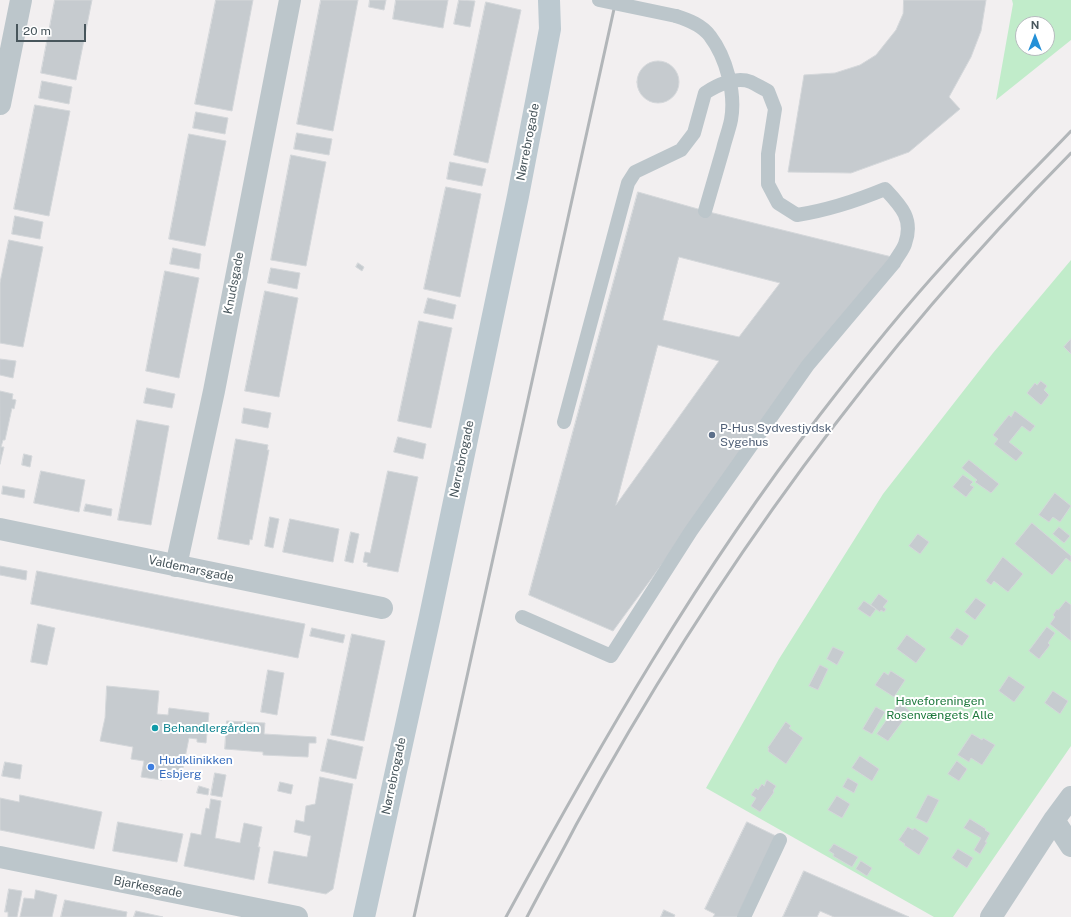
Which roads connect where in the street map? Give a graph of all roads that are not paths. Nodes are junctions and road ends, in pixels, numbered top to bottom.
1 (21, 0) edge
2 (290, 0) edge
3 (548, 0) edge
4 (599, 0) edge
5 (730, 81) junction
6 (0, 104) edge
7 (705, 211) dead end
8 (564, 422) dead end
9 (0, 529) edge
10 (176, 566) junction
11 (382, 608) dead end
12 (522, 617) dead end
13 (1071, 797) edge
14 (1054, 820) junction
15 (780, 840) dead end
16 (1071, 846) edge
17 (0, 857) edge
18 (297, 917) edge
19 (364, 917) edge
20 (744, 917) edge
21 (991, 917) edge

1 - 6 street
2 - 10 street, Knudsgade
3 - 19 street, Nørrebrogade
4 - 5 lane, bridge
5 - 7 lane
5 - 8 lane
5 - 12 lane
9 - 10 street, Valdemarsgade
10 - 11 street, Valdemarsgade
13 - 14 street
14 - 16 street
14 - 21 street
15 - 20 lane
17 - 18 street, Bjarkesgade

